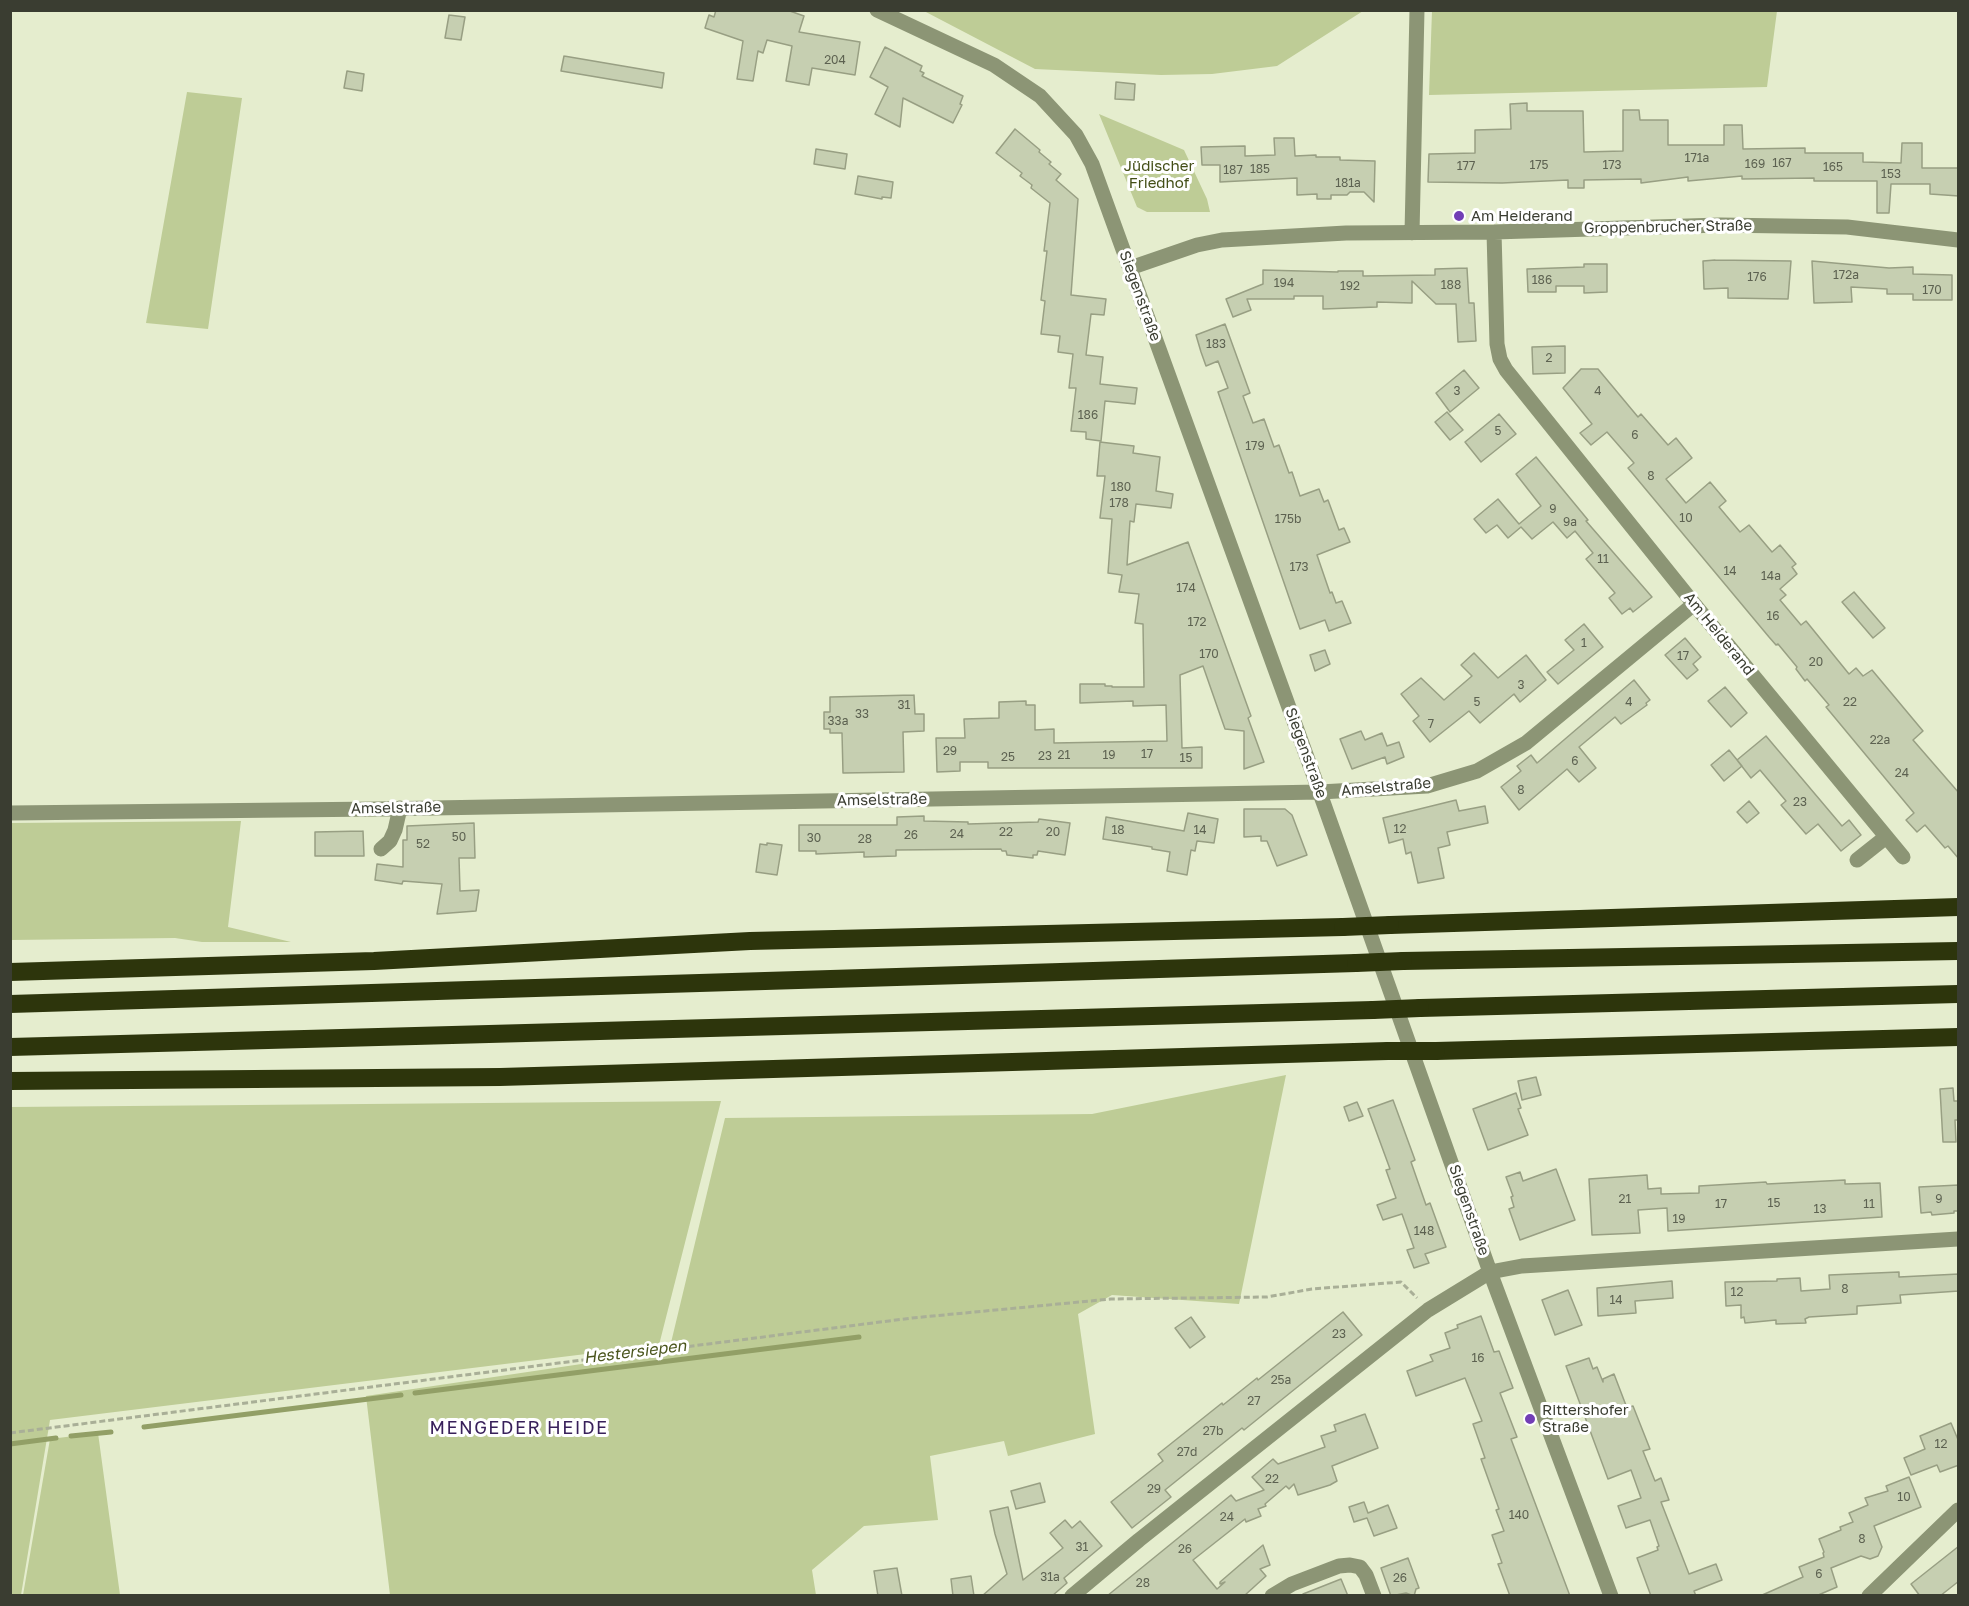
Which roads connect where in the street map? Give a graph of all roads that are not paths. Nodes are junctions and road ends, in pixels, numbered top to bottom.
1 (877, 10) edge
2 (1417, 10) edge
3 (1494, 232) junction
4 (1412, 233) junction
5 (1959, 240) edge
6 (1130, 268) junction
7 (1694, 604) junction
8 (1320, 792) junction
9 (400, 808) junction
10 (10, 813) edge
11 (1886, 837) junction
12 (381, 849) dead end
13 (1903, 857) dead end
14 (1857, 860) dead end
15 (1959, 907) edge
16 (1959, 951) edge
17 (10, 972) edge
18 (1959, 994) edge
19 (10, 1004) edge
20 (1959, 1037) edge
21 (10, 1047) edge
22 (157, 1081) junction
23 (10, 1082) edge
24 (10, 1091) edge
25 (1959, 1239) edge
26 (1490, 1272) junction
27 (1959, 1510) edge
28 (1072, 1596) edge
29 (1272, 1596) edge
30 (1374, 1596) edge
31 (1611, 1596) edge
32 (1869, 1596) edge

1 - 6 street, Siegenstraße
2 - 4 street
3 - 4 street, Groppenbrucher Straße
3 - 5 street, Groppenbrucher Straße
3 - 7 street, Am Heiderand
4 - 6 street, Groppenbrucher Straße
6 - 8 street, Siegenstraße
7 - 8 street, Amselstraße
7 - 11 street, Am Heiderand
8 - 9 street, Amselstraße
8 - 26 street, Siegenstraße
9 - 10 street, Amselstraße
9 - 12 street
11 - 13 street, Am Heiderand
11 - 14 street
15 - 17 highway, bridge
16 - 19 highway, bridge
18 - 21 highway, bridge
20 - 22 highway, bridge
22 - 23 highway
22 - 24 highway
25 - 26 street
26 - 28 street
26 - 31 street, Siegenstraße
27 - 32 street
29 - 30 street

